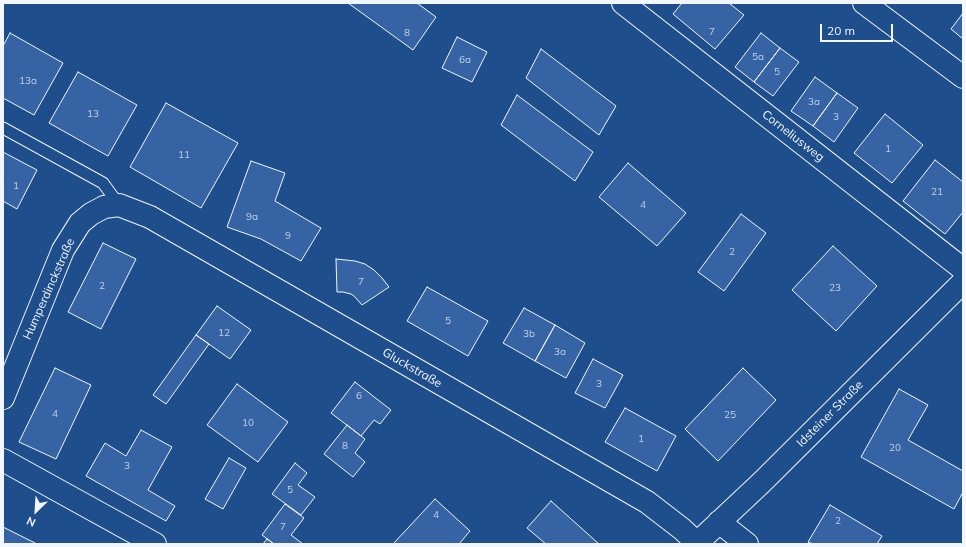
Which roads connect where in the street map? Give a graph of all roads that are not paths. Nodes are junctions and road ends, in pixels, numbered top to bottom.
1 (623, 3) edge
2 (864, 3) edge
3 (963, 77) edge
4 (3, 128) edge
5 (119, 205) junction
6 (963, 269) edge
7 (963, 282) edge
8 (3, 398) edge
9 (3, 460) edge
10 (719, 522) junction
11 (155, 544) edge
12 (696, 544) edge
13 (747, 544) edge

1 - 6 street, Corneliusweg
2 - 3 street
4 - 5 lane
5 - 8 street, Humperdinckstraße
5 - 12 street, Gluckstraße
7 - 10 street, Idsteiner Straße
9 - 11 street
10 - 12 street, Idsteiner Straße
10 - 13 street

